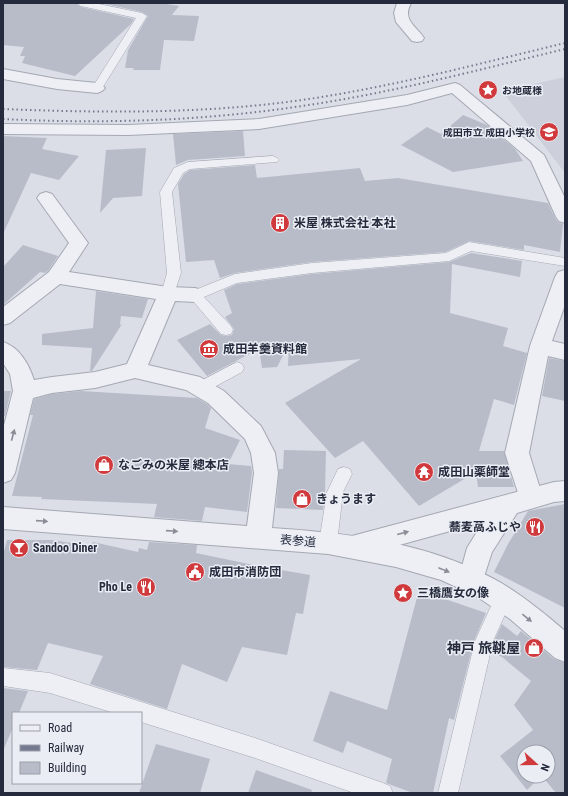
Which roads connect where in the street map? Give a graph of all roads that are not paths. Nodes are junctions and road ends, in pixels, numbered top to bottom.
1 (81, 3) edge
2 (404, 3) edge
3 (418, 38) dead end
4 (3, 74) edge
5 (97, 88) joint
6 (3, 129) edge
7 (273, 160) dead end
8 (46, 198) dead end
9 (565, 218) edge
10 (565, 262) edge
11 (56, 277) junction
12 (565, 277) edge
13 (168, 294) junction
14 (196, 295) junction
15 (3, 318) edge
16 (226, 330) dead end
17 (540, 346) junction
18 (3, 350) edge
19 (565, 352) edge
20 (237, 368) dead end
21 (135, 370) junction
22 (200, 388) junction
23 (24, 391) junction
24 (3, 473) edge
25 (344, 474) dead end
26 (565, 490) edge
27 (520, 501) junction
28 (3, 518) edge
29 (258, 537) junction
30 (340, 545) junction
31 (471, 581) junction
32 (503, 598) junction
33 (565, 649) edge
34 (3, 677) edge
35 (141, 712) edge
36 (142, 712) edge
37 (383, 793) edge
38 (448, 793) edge

1 - 5 lane
2 - 3 street
4 - 5 street
6 - 9 street
7 - 13 lane
8 - 11 street
10 - 14 lane
11 - 13 street
11 - 15 street
12 - 17 street
13 - 14 street
13 - 21 street
14 - 16 lane
17 - 19 street
17 - 27 street
18 - 23 street
20 - 22 lane
21 - 22 street
21 - 23 street
22 - 29 street
24 -> 23 street
25 - 30 lane
26 - 27 street
30 -> 27 street
27 - 31 street
28 -> 29 street, 表参道
29 - 30 street, 表参道
30 -> 31 street, 表参道
31 - 32 street, 表参道
32 -> 33 street, 表参道
32 - 38 lane
34 - 35 lane
36 - 37 lane

